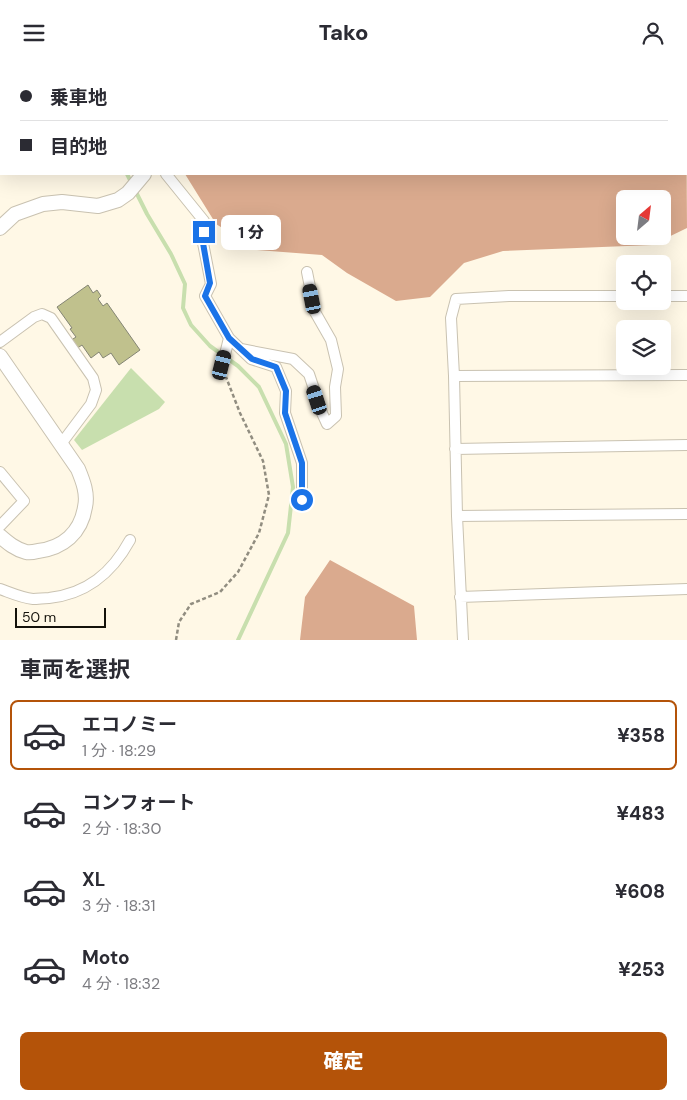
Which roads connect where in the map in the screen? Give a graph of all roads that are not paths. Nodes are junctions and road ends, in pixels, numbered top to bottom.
1 (167, 175) edge
2 (141, 177) edge
3 (0, 228) edge
4 (307, 272) dead end
5 (616, 296) edge
6 (671, 296) edge
7 (687, 296) edge
8 (0, 342) edge
9 (228, 343) junction
10 (242, 349) junction
11 (0, 356) edge
12 (222, 366) road end
13 (687, 375) edge
14 (454, 376) junction
15 (61, 445) junction
16 (687, 445) edge
17 (455, 449) junction
18 (0, 473) edge
19 (302, 500) dead end
20 (687, 514) edge
21 (456, 516) junction
22 (0, 525) edge
23 (0, 536) edge
24 (130, 540) dead end
25 (0, 589) edge
26 (687, 589) edge
27 (460, 597) junction
28 (463, 640) edge

1 - 9 street
2 - 3 street
4 - 10 street
5 - 14 street
6 - 7 street
8 - 15 street
9 - 10 street
9 - 12 street
10 - 19 street
11 - 15 street
13 - 14 street
14 - 17 street
15 - 23 street
16 - 17 street
17 - 21 street
18 - 22 street
20 - 21 street
21 - 27 street
24 - 25 street
26 - 27 street
27 - 28 street

